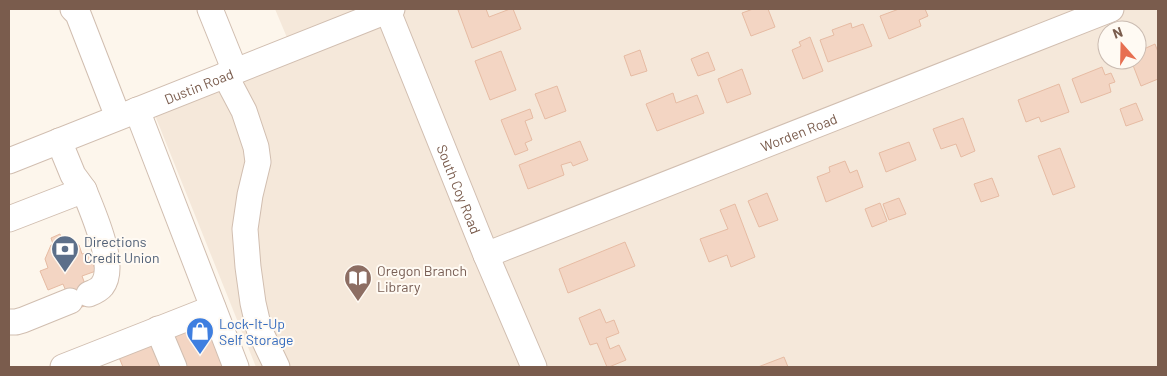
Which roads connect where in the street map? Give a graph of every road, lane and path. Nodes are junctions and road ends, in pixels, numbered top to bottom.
1 (73, 9) edge
2 (210, 9) edge
3 (389, 9) edge
4 (1111, 9) edge
5 (230, 73) junction
6 (128, 114) junction
7 (60, 140) junction
8 (9, 160) edge
9 (84, 190) junction
10 (9, 220) edge
11 (486, 255) junction
12 (213, 308) junction
13 (9, 322) edge
14 (158, 330) junction
15 (108, 359) edge
16 (64, 367) edge
17 (174, 367) edge
18 (236, 367) edge
19 (277, 367) edge
20 (534, 367) edge

1 - 6 street
2 - 5 street
3 - 5 street, Dustin Road
3 - 11 street, South Coy Road
4 - 11 street, Worden Road
5 - 6 street, Dustin Road
5 - 19 street
6 - 7 street, Dustin Road
6 - 12 street
7 - 8 street, Dustin Road
7 - 9 street
9 - 10 street
9 - 13 street
11 - 20 street, South Coy Road
12 - 14 street
12 - 18 street
14 - 15 street
14 - 17 street
15 - 16 street

